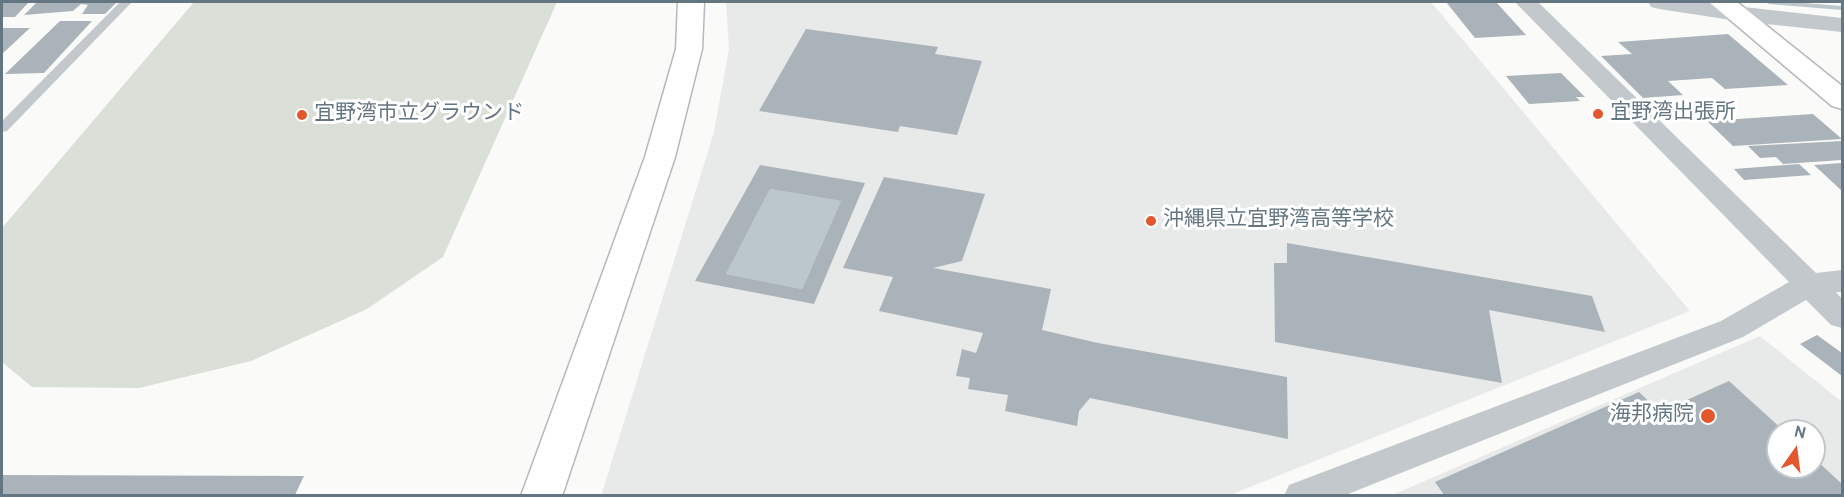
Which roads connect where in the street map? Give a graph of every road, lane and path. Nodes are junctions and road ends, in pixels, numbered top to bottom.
1 (126, 2) edge
2 (692, 2) edge
3 (1526, 2) edge
4 (1659, 2) edge
5 (1730, 8) edge
6 (1842, 25) edge
7 (1842, 100) edge
8 (2, 128) edge
9 (1842, 281) edge
10 (1810, 284) junction
11 (1842, 317) edge
12 (1312, 494) edge
13 (541, 495) edge

1 - 8 lane
2 - 13 street
3 - 10 street
4 - 5 street
5 - 6 street
5 - 7 street
9 - 10 street
10 - 11 street
10 - 12 street

